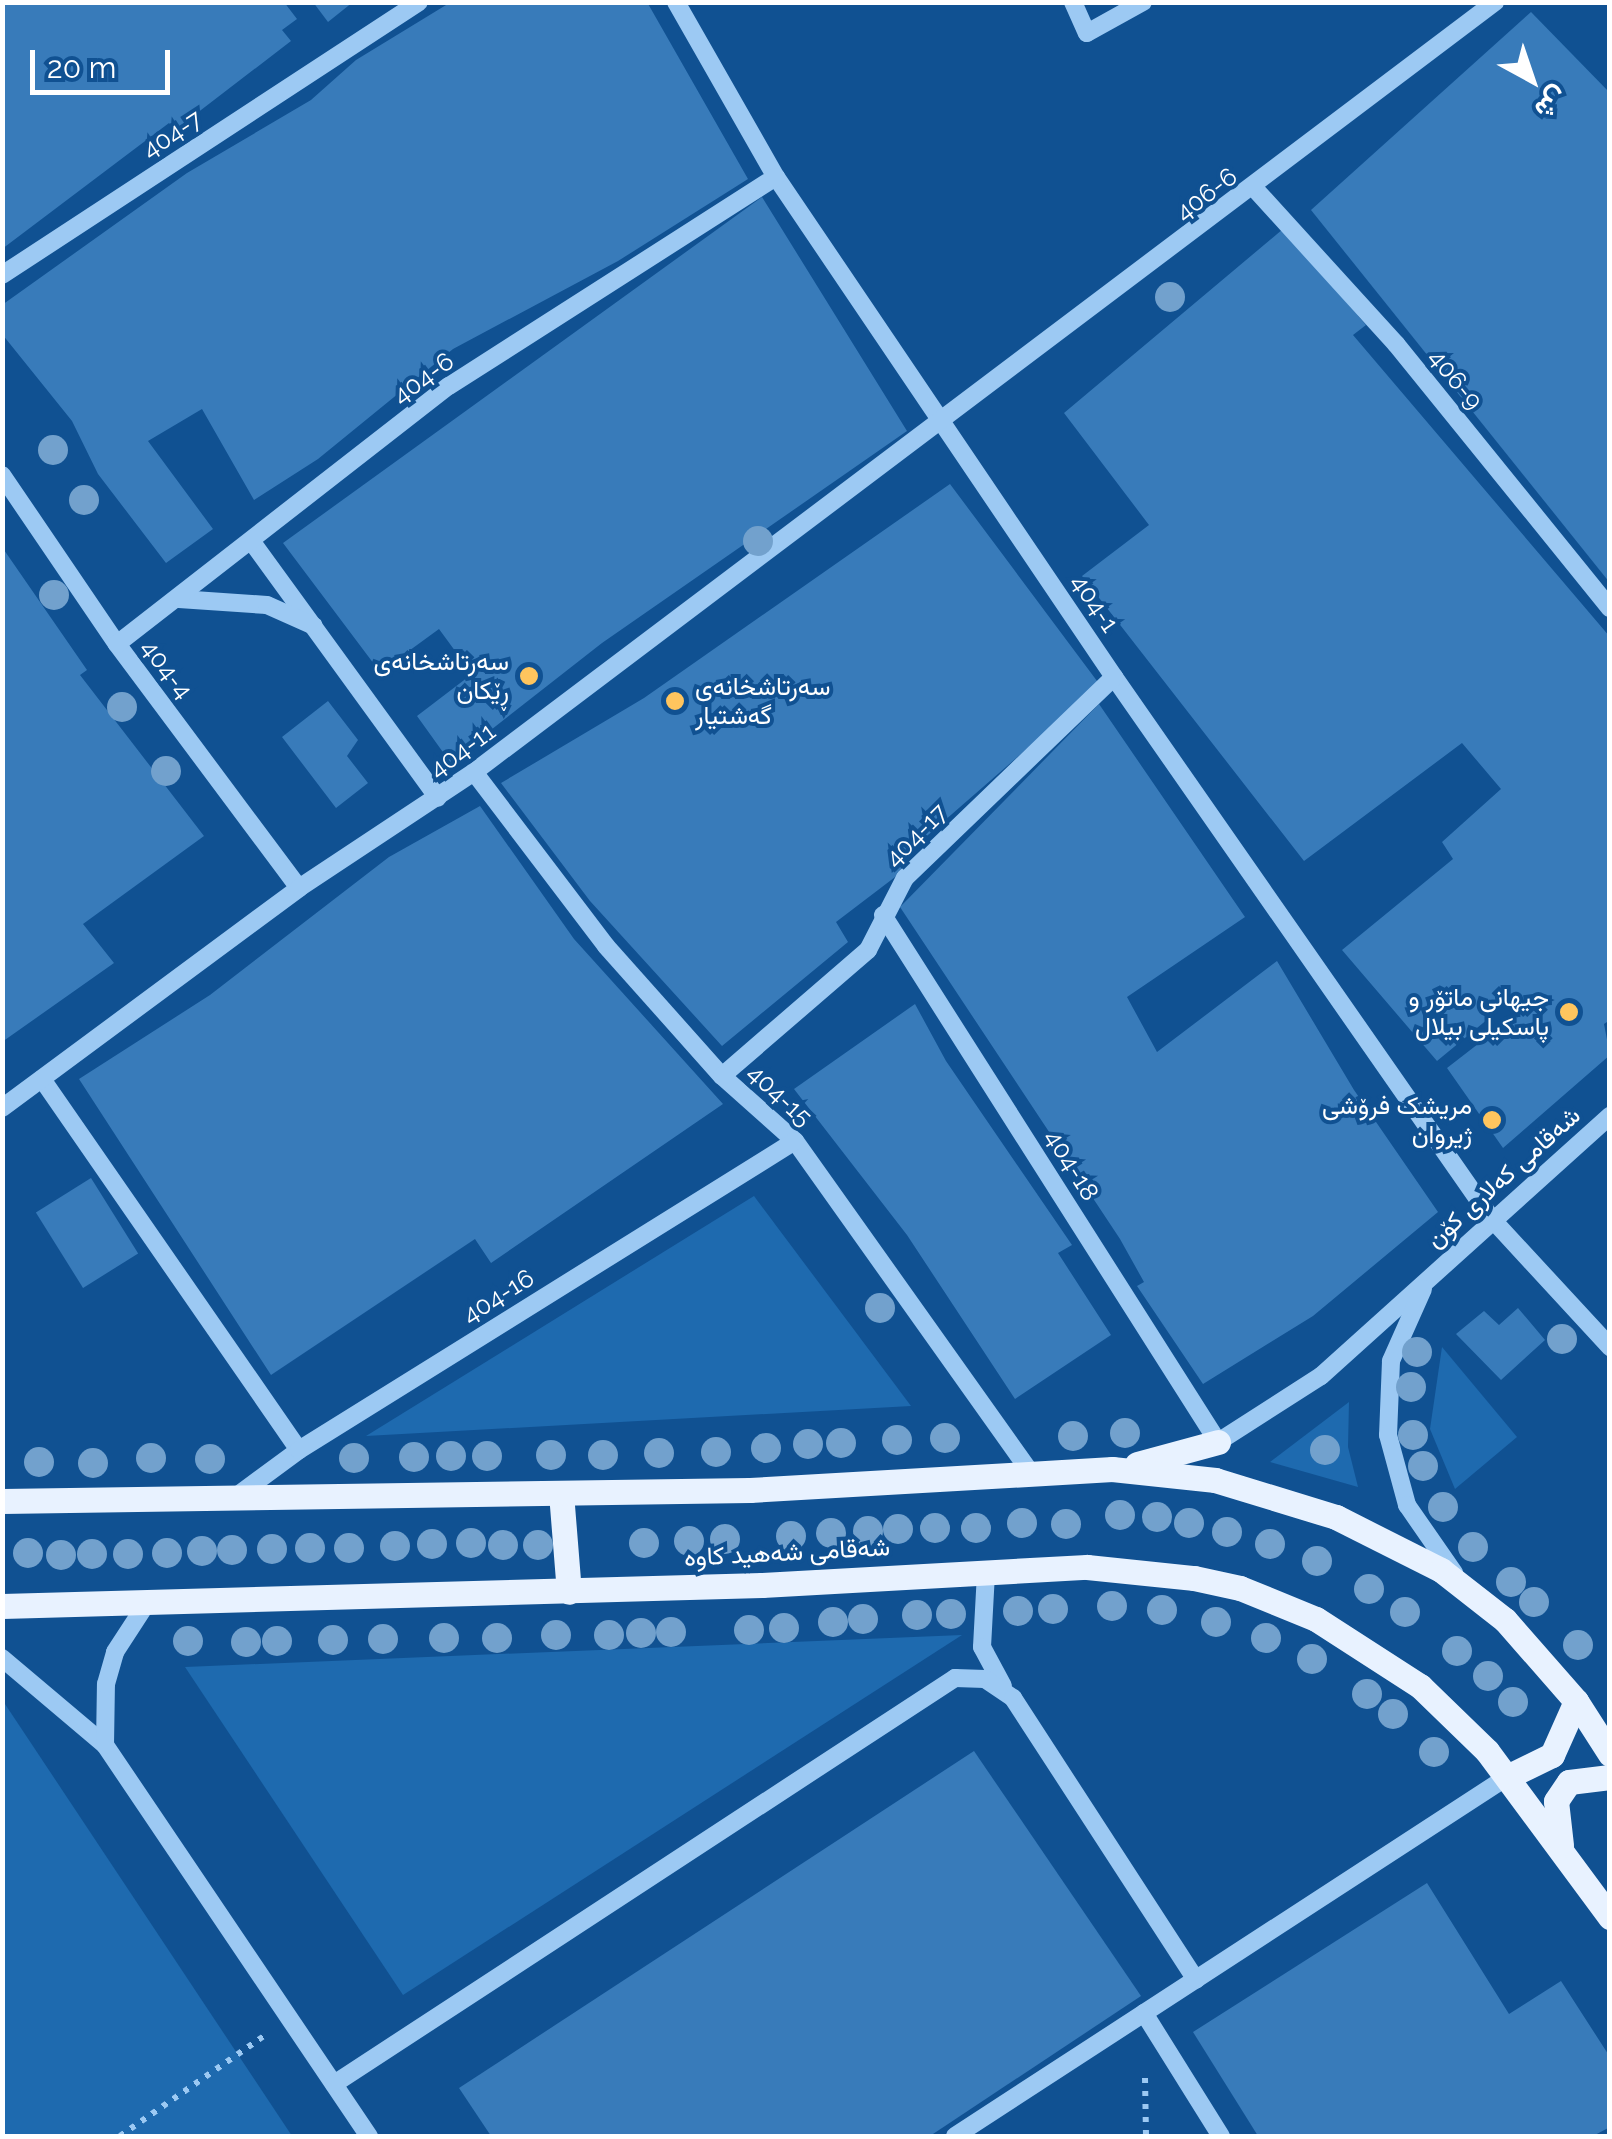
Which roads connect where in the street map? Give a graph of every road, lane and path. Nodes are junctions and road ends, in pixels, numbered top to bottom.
1 (419, 2) edge
2 (676, 2) edge
3 (1073, 2) edge
4 (1143, 2) edge
5 (1495, 2) edge
6 (776, 177) junction
7 (1255, 189) junction
8 (2, 275) edge
9 (942, 420) junction
10 (2, 474) edge
11 (252, 542) junction
12 (179, 599) junction
13 (1610, 608) edge
14 (314, 626) junction
15 (117, 644) junction
16 (1114, 677) junction
17 (474, 772) junction
18 (438, 798) junction
19 (299, 888) junction
20 (883, 916) junction
21 (722, 1076) junction
22 (42, 1079) junction
23 (2, 1108) edge
24 (1610, 1116) edge
25 (795, 1140) junction
26 (1491, 1218) junction
27 (1430, 1276) junction
28 (1610, 1348) edge
29 (1218, 1442) junction
30 (300, 1450) junction
31 (1112, 1469) junction
32 (1030, 1472) junction
33 (561, 1493) junction
34 (232, 1499) junction
35 (2, 1501) edge
36 (986, 1573) junction
37 (1470, 1590) junction
38 (569, 1592) junction
39 (2, 1606) edge
40 (145, 1606) junction
41 (2, 1658) edge
42 (1013, 1698) junction
43 (1576, 1701) junction
44 (105, 1744) junction
45 (1610, 1754) edge
46 (1610, 1776) edge
47 (1507, 1777) junction
48 (1562, 1848) junction
49 (1610, 1917) edge
50 (1196, 1980) junction
51 (1144, 2013) junction
52 (289, 2018) junction
53 (334, 2084) junction
54 (120, 2136) edge
55 (367, 2136) edge
56 (955, 2136) edge
57 (1221, 2136) edge

1 - 8 street, 404-7
2 - 6 street, 404-1
3 - 4 street
5 - 7 street, 406-6
6 - 9 street, 404-1
6 - 11 street, 404-6
7 - 9 street, 406-6
7 - 13 street, 406-9
9 - 16 street, 404-1
9 - 17 street, 404-11
10 - 15 street, 404-4
11 - 12 street, 404-6
11 - 14 street
12 - 14 street
12 - 15 street, 404-6
14 - 18 street
15 - 19 street, 404-4
16 - 20 street, 404-17
16 - 26 street, 404-1
17 - 18 street, 404-11
17 - 21 street, 404-15
18 - 19 street, 404-11
19 - 22 street, 404-11
20 - 21 street, 404-17
20 - 29 street, 404-18
21 - 25 street, 404-15
22 - 23 street, 404-11
22 - 30 street
24 - 26 street, شەقامی کەلاری کۆن
25 - 30 street, 404-16
25 - 32 street, 404-15
26 - 27 street, شەقامی کەلاری کۆن
26 - 28 street, 404-1
27 - 29 street, شەقامی کەلاری کۆن
27 - 37 street
29 - 31 main road
30 - 34 street, 404-16
31 - 32 main road
31 - 37 main road
32 - 33 main road
33 - 34 main road
33 - 38 main road
34 - 35 main road
36 - 38 main road, شەقامی شەهید کاوە
36 - 42 street
36 - 47 main road, شەقامی شەهید کاوە
37 - 43 main road
38 - 40 main road, شەقامی شەهید کاوە
39 - 40 main road, شەقامی شەهید کاوە
40 - 44 street
41 - 44 street
42 - 50 street
42 - 53 street
43 - 45 main road
43 - 47 main road
44 - 52 street
46 - 48 main road
47 - 48 main road, شەقامی شەهید کاوە
47 - 50 street
48 - 49 main road, شەقامی شەهید کاوە
50 - 51 street
51 - 56 street
51 - 57 street
52 - 53 street
52 - 54 path
53 - 55 street

